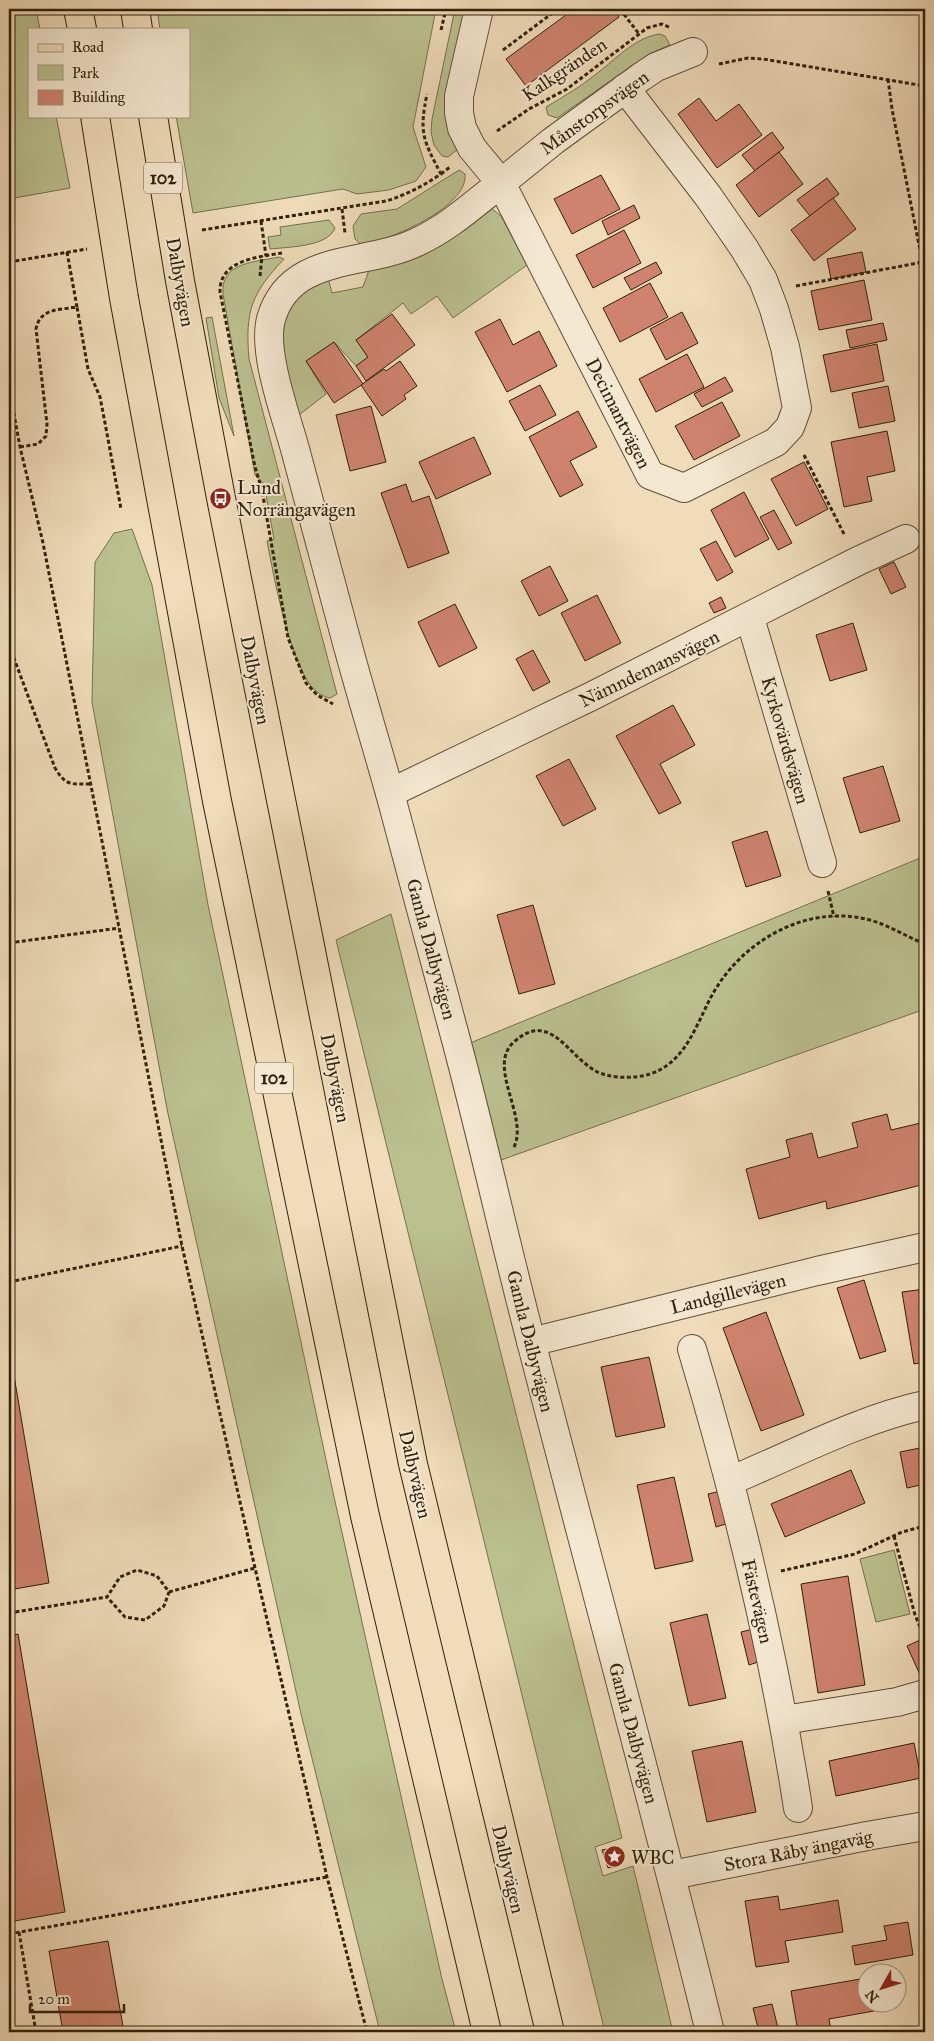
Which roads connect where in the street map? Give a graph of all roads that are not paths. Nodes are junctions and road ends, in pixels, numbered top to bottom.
1 (78, 9) edge
2 (134, 9) edge
3 (479, 9) edge
4 (82, 28) edge
5 (138, 28) edge
6 (693, 52) road end
7 (625, 88) junction
8 (95, 118) edge
9 (153, 118) edge
10 (501, 183) junction
11 (906, 540) dead end
12 (750, 618) junction
13 (390, 793) junction
14 (822, 862) dead end
15 (925, 1247) edge
16 (531, 1342) junction
17 (692, 1349) dead end
18 (925, 1405) edge
19 (730, 1481) junction
20 (925, 1694) edge
21 (784, 1720) junction
22 (798, 1808) dead end
23 (925, 1826) edge
24 (672, 1875) junction
25 (487, 2032) edge
26 (550, 2032) edge
27 (710, 2032) edge

1 - 4 main road
2 - 5 main road
3 - 10 street
6 - 7 street, Månstorpsvägen
7 - 10 street, Månstorpsvägen
7 - 10 street, Decimantvägen
8 - 25 main road, 102
9 - 26 main road, Dalbyvägen / 102
10 - 13 street, Gamla Dalbyvägen
11 - 12 street, Nämndemansvägen
12 - 13 street, Nämndemansvägen
12 - 14 street, Kyrkovärdsvägen
13 - 16 street, Gamla Dalbyvägen
15 - 16 street, Landgillevägen
16 - 24 street, Gamla Dalbyvägen
17 - 19 street, Fästevägen
18 - 19 street
19 - 21 street, Fästevägen
20 - 21 street
21 - 22 street, Fästevägen
23 - 24 street, Stora Råby ängaväg
24 - 27 street, Gamla Dalbyvägen

